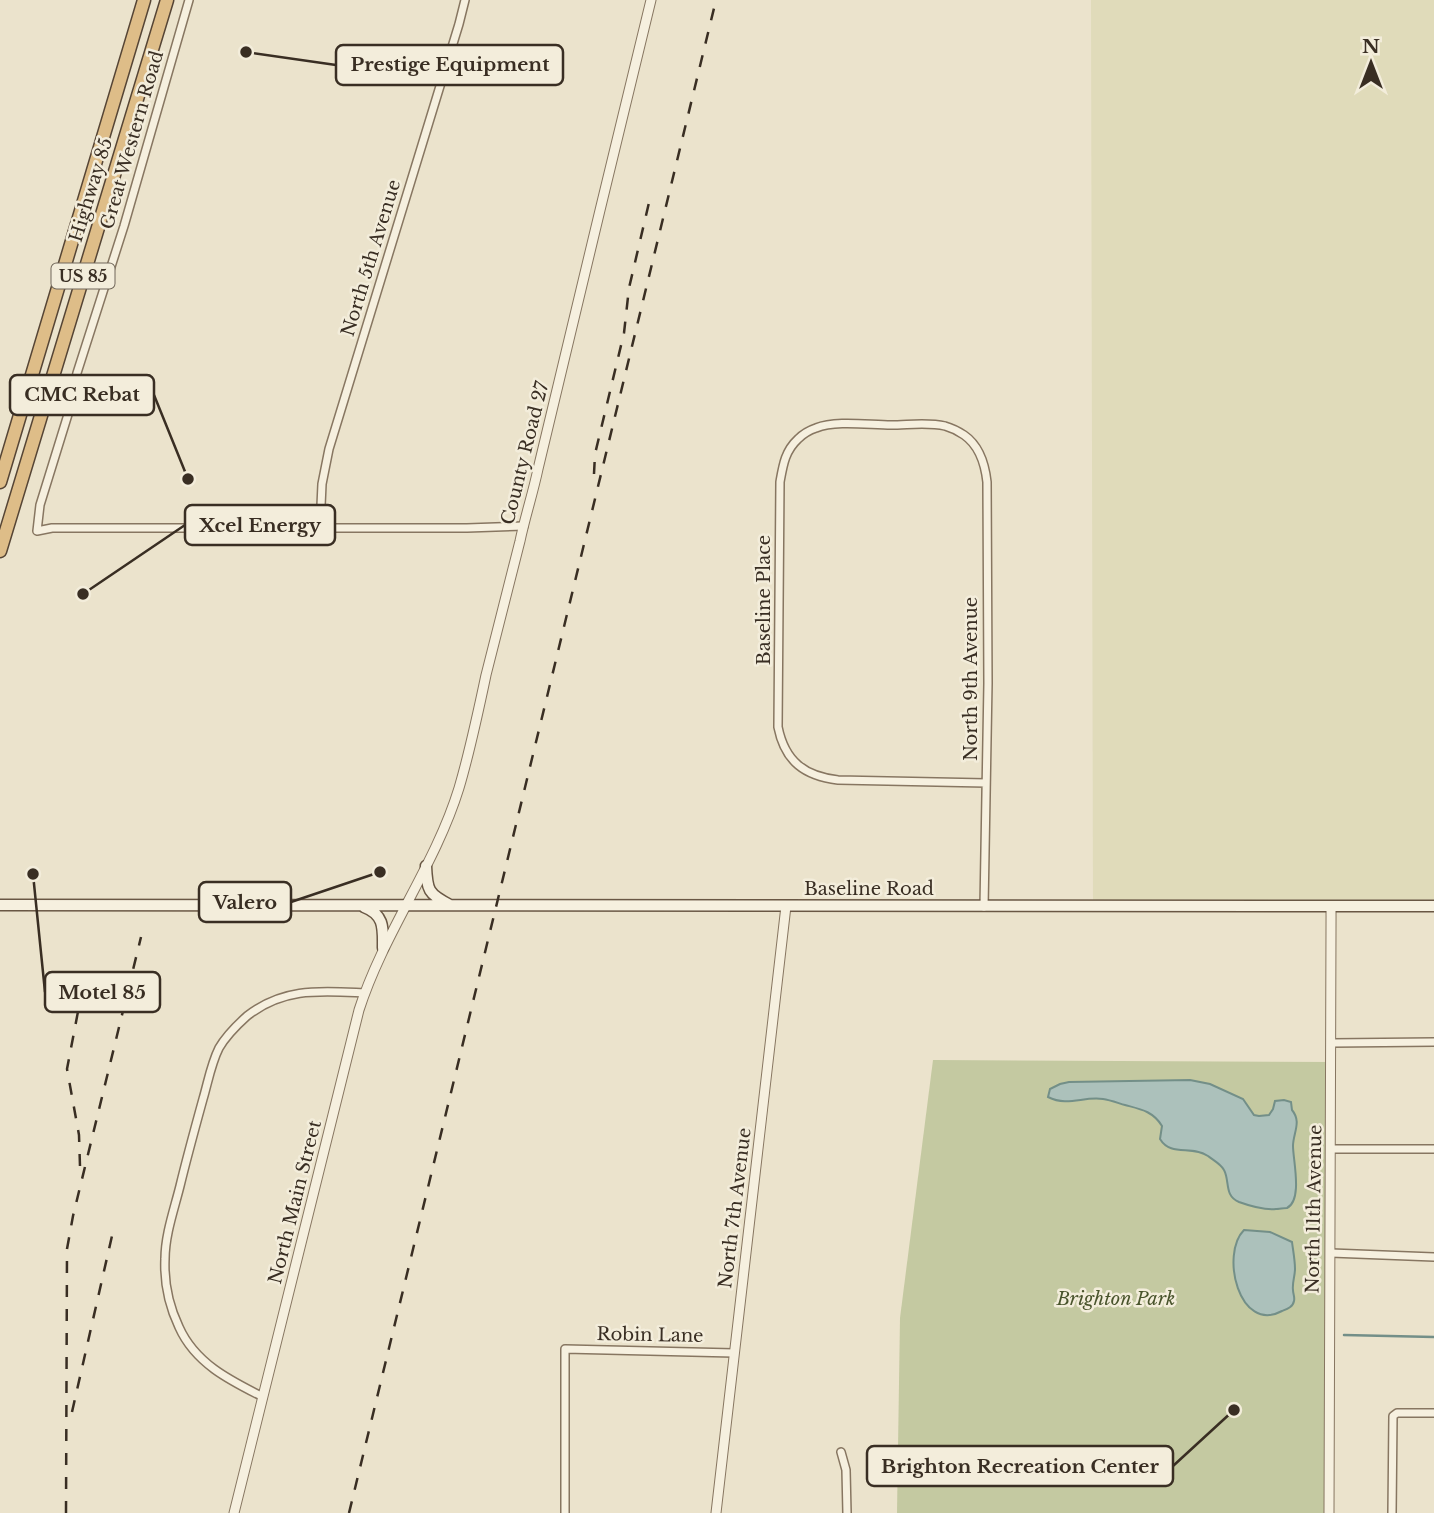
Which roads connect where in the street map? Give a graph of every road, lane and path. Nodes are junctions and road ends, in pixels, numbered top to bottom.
1 (144, 0) edge
2 (167, 0) edge
3 (189, 0) edge
4 (465, 0) edge
5 (651, 0) edge
6 (980, 453) joint
7 (0, 482) edge
8 (524, 526) junction
9 (320, 528) junction
10 (0, 551) edge
11 (986, 783) junction
12 (426, 866) junction
13 (0, 905) edge
14 (362, 906) junction
15 (406, 906) junction
16 (453, 906) junction
17 (786, 906) junction
18 (1331, 906) junction
19 (1434, 906) edge
20 (984, 907) junction
21 (383, 948) junction
22 (364, 993) junction
23 (1434, 1042) edge
24 (1332, 1043) junction
25 (1331, 1149) junction
26 (1434, 1149) edge
27 (1331, 1253) junction
28 (1434, 1257) edge
29 (734, 1353) junction
30 (263, 1397) junction
31 (1434, 1413) edge
32 (841, 1452) dead end
33 (234, 1513) edge
34 (565, 1513) edge
35 (716, 1513) edge
36 (847, 1513) edge
37 (1329, 1513) edge
38 (1392, 1513) edge

1 - 7 highway, Highway 85 / US 85
2 - 10 highway, Highway 85 / US 85
3 - 9 street, Great Western Road
4 - 9 street, North 5th Avenue
5 - 8 street, County Road 27
6 - 11 street, North 9th Avenue
6 - 11 street, Baseline Place
8 - 9 street
8 - 12 street, County Road 27
11 - 20 street, North 9th Avenue
12 - 15 street, County Road 27
12 - 16 main road
13 - 14 main road, Baseline Road
14 - 15 main road, Baseline Road
14 - 21 main road
15 - 16 main road, Baseline Road
15 - 21 street, North Main Street
16 - 17 main road, Baseline Road
17 - 20 main road, Baseline Road
17 - 29 street, North 7th Avenue
18 - 19 main road, Baseline Road
18 - 20 main road, Baseline Road
18 - 24 street, North 11th Avenue
21 - 22 street, North Main Street
22 - 30 street, North Main Street
22 - 30 street
23 - 24 street
24 - 25 street, North 11th Avenue
25 - 26 street
25 - 27 street, North 11th Avenue
27 - 28 street
27 - 37 street, North 11th Avenue
29 - 34 street, Robin Lane
29 - 35 street, North 7th Avenue
30 - 33 street, North Main Street
31 - 38 street
32 - 36 street

